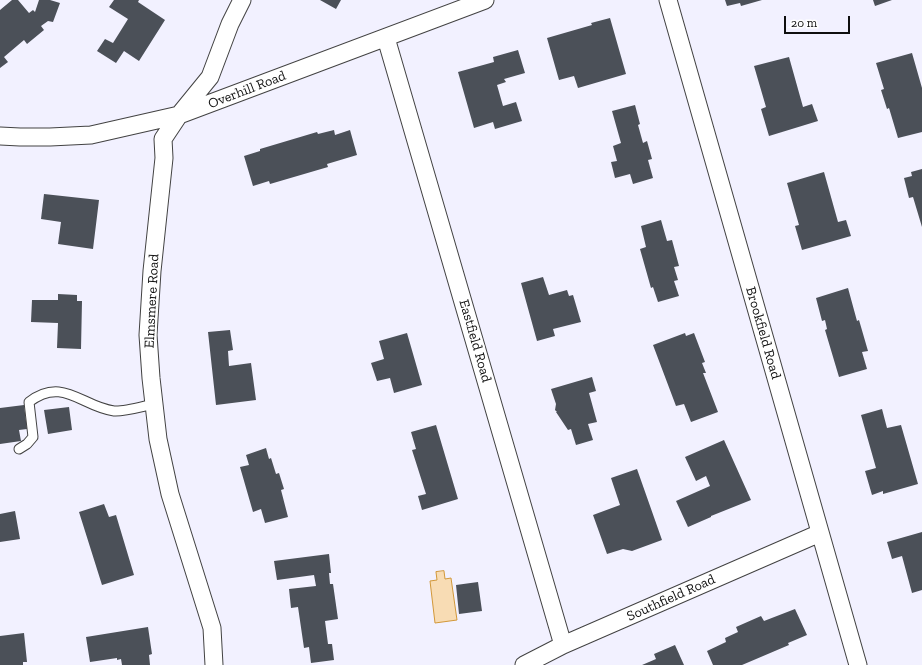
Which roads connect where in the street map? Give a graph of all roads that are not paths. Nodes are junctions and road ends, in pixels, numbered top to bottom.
1 (242, 0) edge
2 (485, 0) edge
3 (668, 0) edge
4 (386, 38) junction
5 (179, 116) junction
6 (0, 136) edge
7 (154, 404) junction
8 (19, 449) dead end
9 (820, 533) junction
10 (563, 645) junction
11 (214, 665) edge
12 (524, 665) edge
13 (858, 665) edge

1 - 5 street, Elmsmere Road
2 - 4 street, Overhill Road
3 - 9 street, Brookfield Road
4 - 5 street, Overhill Road
4 - 10 street, Eastfield Road
5 - 6 street, Overhill Road
5 - 7 street, Elmsmere Road
7 - 8 lane
7 - 11 street, Elmsmere Road
9 - 10 street, Southfield Road
9 - 13 street, Brookfield Road
10 - 12 street, Southfield Road

